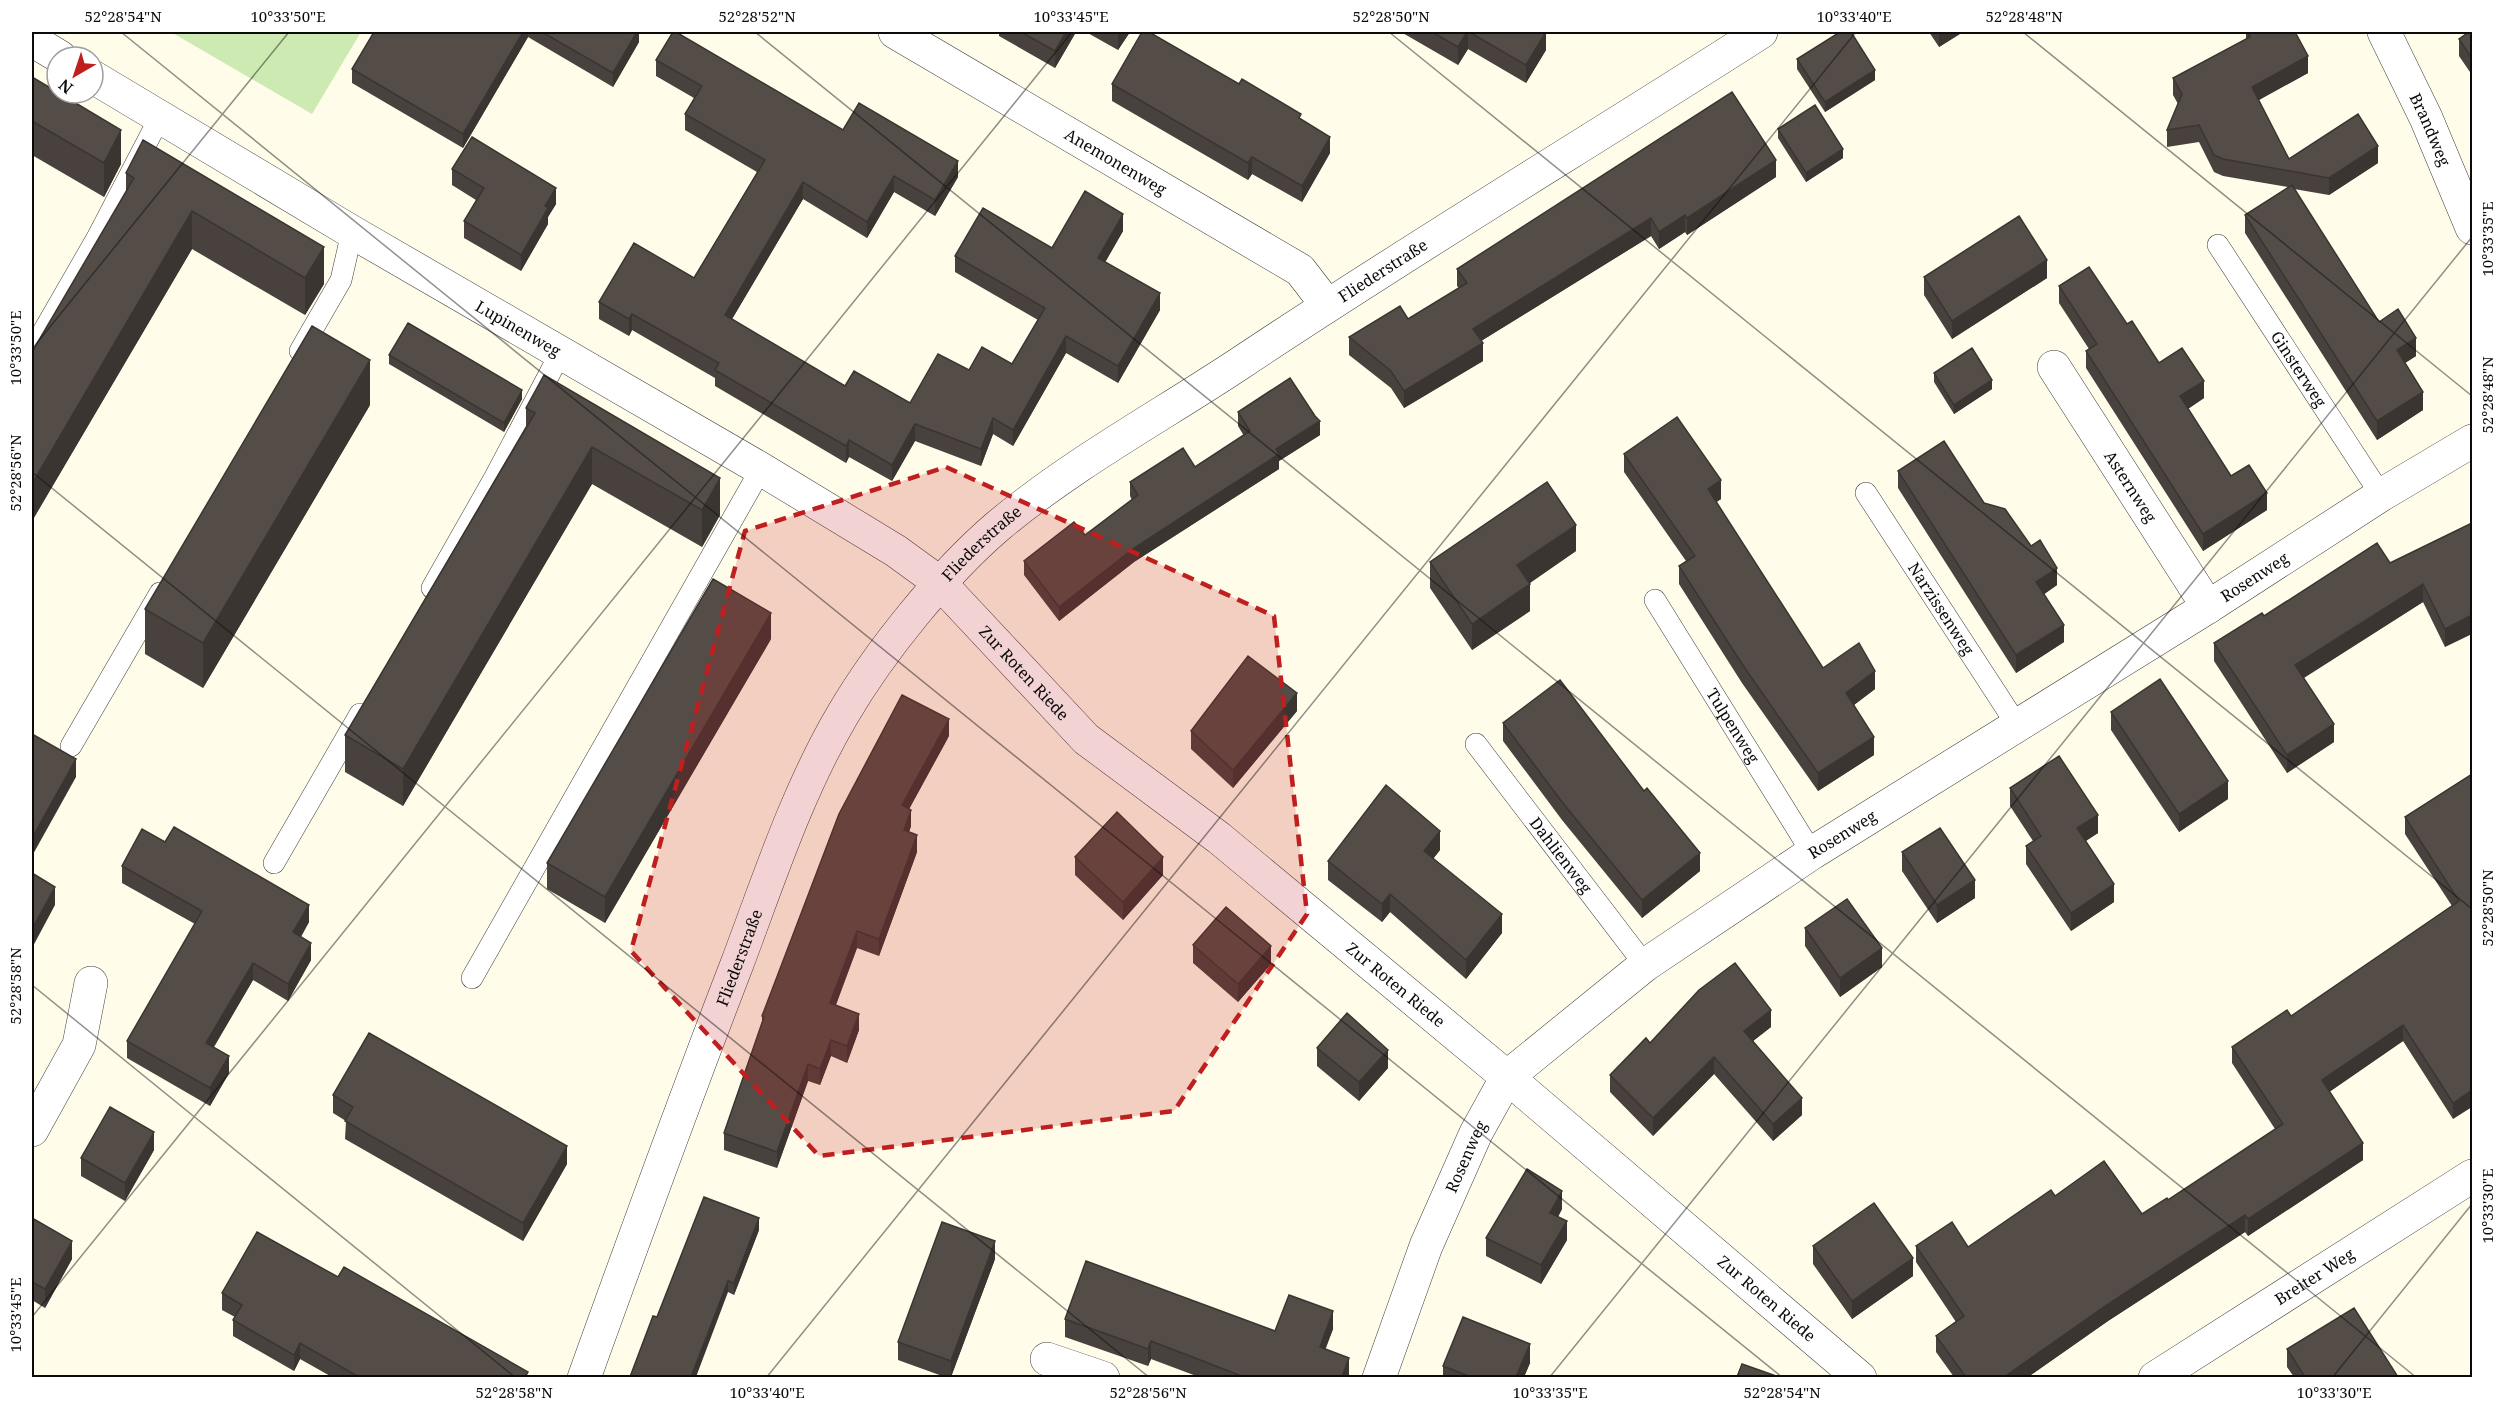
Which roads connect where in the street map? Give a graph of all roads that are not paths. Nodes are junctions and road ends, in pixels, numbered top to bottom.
1 (895, 32) edge
2 (1761, 32) edge
3 (2384, 32) edge
4 (32, 40) edge
5 (45, 48) edge
6 (105, 84) edge
7 (160, 117) junction
8 (2472, 228) edge
9 (352, 232) junction
10 (2218, 245) dead end
11 (1327, 305) junction
12 (32, 351) edge
13 (561, 352) junction
14 (2054, 367) dead end
15 (287, 373) edge
16 (2472, 441) edge
17 (761, 469) junction
18 (1866, 493) dead end
19 (2380, 495) junction
20 (167, 580) edge
21 (940, 583) junction
22 (1655, 600) dead end
23 (2208, 607) junction
24 (420, 609) edge
25 (367, 701) edge
26 (2017, 725) junction
27 (1476, 744) dead end
28 (71, 746) dead end
29 (1812, 853) junction
30 (274, 863) dead end
31 (1645, 964) junction
32 (472, 978) dead end
33 (91, 983) dead end
34 (1507, 1077) junction
35 (32, 1130) edge
36 (2472, 1176) edge
37 (1047, 1359) dead end
38 (584, 1377) edge
39 (1103, 1377) edge
40 (1379, 1377) edge
41 (1860, 1377) edge
42 (2156, 1377) edge

1 - 11 street, Anemonenweg
2 - 11 street, Fliederstraße
3 - 8 street, Brandweg
4 - 5 street
6 - 7 street, Lupinenweg
7 - 9 street, Lupinenweg
7 - 12 lane
9 - 13 street, Lupinenweg
9 - 15 lane
10 - 19 lane, Ginsterweg
11 - 21 street, Fliederstraße
13 - 17 street, Lupinenweg
13 - 24 lane
14 - 23 street, Asternweg
16 - 19 street, Rosenweg
17 - 21 street, Lupinenweg
17 - 32 lane
18 - 26 lane, Narzissenweg
19 - 23 street, Rosenweg
20 - 28 lane
21 - 34 street, Zur Roten Riede
21 - 38 street, Fliederstraße
22 - 29 lane, Tulpenweg
23 - 26 street, Rosenweg
25 - 30 lane
26 - 29 street, Rosenweg
27 - 31 lane, Dahlienweg
29 - 31 street, Rosenweg
31 - 34 street, Rosenweg
33 - 35 street
34 - 40 street, Rosenweg
34 - 41 street, Zur Roten Riede
36 - 42 street, Breiter Weg
37 - 39 street

